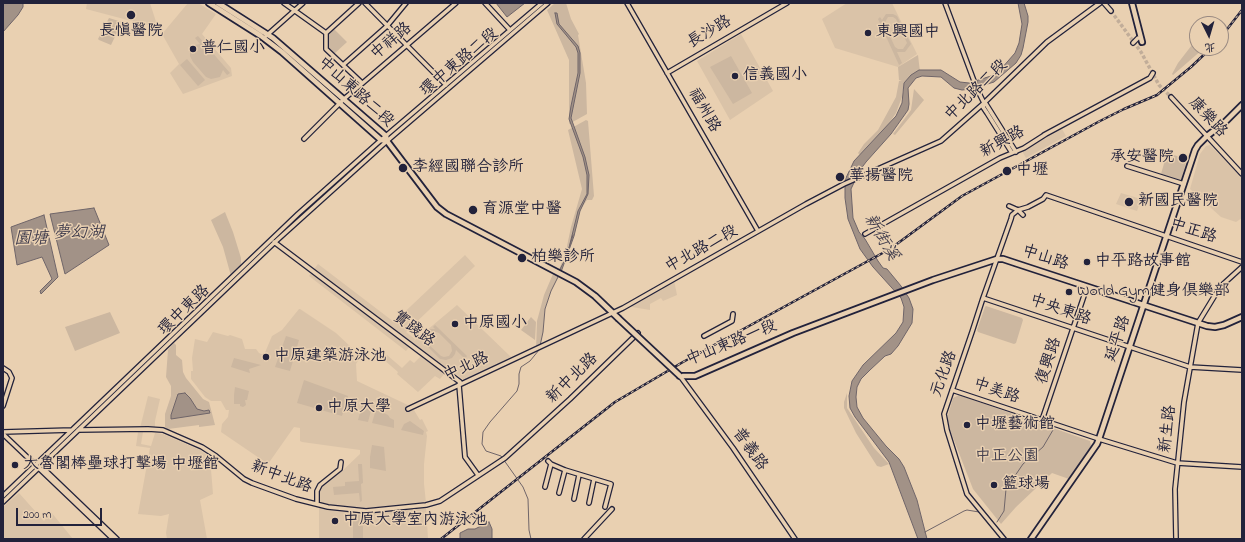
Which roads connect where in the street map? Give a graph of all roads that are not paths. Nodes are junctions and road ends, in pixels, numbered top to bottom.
1 (209, 3) edge
2 (218, 3) edge
3 (284, 3) edge
4 (303, 3) edge
5 (358, 3) edge
6 (365, 3) edge
7 (406, 3) edge
8 (456, 3) edge
9 (485, 3) edge
10 (542, 3) edge
11 (548, 3) edge
12 (627, 3) edge
13 (787, 3) edge
14 (945, 3) edge
15 (1100, 3) edge
16 (1104, 3) edge
17 (1132, 3) edge
18 (295, 10) junction
19 (1111, 11) tunnel mouth
20 (387, 26) junction
21 (510, 30) junction
22 (326, 33) junction
23 (266, 36) junction
24 (1140, 40) joint
25 (1133, 43) dead end
26 (406, 45) junction
27 (343, 65) junction
28 (667, 73) junction
29 (1152, 74) dead end
30 (362, 83) junction
31 (446, 85) junction
32 (1171, 97) tunnel mouth
33 (344, 99) junction
34 (340, 103) junction
35 (984, 103) junction
36 (1242, 105) edge
37 (1207, 136) junction
38 (387, 138) junction
39 (304, 139) dead end
40 (381, 140) junction
41 (1014, 152) junction
42 (1127, 166) dead end
43 (1242, 174) edge
44 (1184, 184) junction
45 (1009, 206) dead end
46 (1018, 210) junction
47 (1023, 215) dead end
48 (758, 231) junction
49 (865, 234) dead end
50 (1167, 235) junction
51 (273, 241) junction
52 (997, 259) junction
53 (1242, 262) edge
54 (1242, 267) edge
55 (1087, 287) junction
56 (894, 295) joint
57 (982, 298) junction
58 (1144, 306) junction
59 (613, 312) junction
60 (733, 314) dead end
61 (1242, 317) edge
62 (1198, 323) junction
63 (1073, 329) junction
64 (638, 333) dead end
65 (704, 336) dead end
66 (1129, 348) junction
67 (1190, 367) junction
68 (3, 368) edge
69 (1242, 370) edge
70 (680, 376) junction
71 (459, 385) junction
72 (952, 390) junction
73 (3, 406) edge
74 (408, 409) dead end
75 (1042, 420) junction
76 (72, 430) junction
77 (79, 430) junction
78 (3, 433) edge
79 (1099, 439) junction
80 (548, 461) dead end
81 (341, 462) dead end
82 (1177, 463) junction
83 (551, 464) junction
84 (35, 465) junction
85 (1242, 466) edge
86 (39, 468) junction
87 (565, 470) junction
88 (478, 475) junction
89 (579, 475) junction
90 (594, 478) junction
91 (545, 487) dead end
92 (560, 493) dead end
93 (3, 496) edge
94 (574, 499) dead end
95 (3, 502) edge
96 (589, 503) dead end
97 (317, 504) junction
98 (605, 507) dead end
99 (612, 509) dead end
100 (113, 539) edge
101 (117, 539) edge
102 (584, 539) edge
103 (795, 539) edge
104 (1004, 539) edge
105 (1031, 539) edge
106 (1176, 539) edge

1 - 23 main road, 中山東路二段
2 - 23 main road, 中山東路二段
3 - 18 street
4 - 18 street
5 - 22 street
6 - 20 street
7 - 20 street
8 - 26 street, 中祥路
9 - 21 street
10 - 21 street, 環中東路二段
11 - 38 street, 環中東路二段
12 - 28 street, 福州路
13 - 28 street, 長沙路
14 - 35 street
15 - 35 street, 中北路二段
16 - 19 street
17 - 24 main road
18 - 22 street
18 - 23 street
20 - 26 street
20 - 27 street
21 - 31 street, 環中東路二段
22 - 27 street
23 - 33 main road, 中山東路二段
23 - 34 main road, 中山東路二段
24 - 25 street
26 - 30 street, 中祥路
26 - 31 street
27 - 30 street
28 - 48 street, 福州路
29 - 41 street, 新興路
30 - 33 street, 中祥路
31 - 38 street, 環中東路二段
32 - 37 street, 康樂路
33 - 34 street, 中祥路
33 - 38 main road, 中山東路二段
34 - 39 street, 中祥路
34 - 40 main road, 中山東路二段
35 - 41 street
35 - 48 street, 中北路二段
36 - 37 main road, 延平路
37 - 43 street, 康樂路
37 - 44 main road, 延平路
38 - 40 main road, 中山東路二段
38 - 51 street, 環中東路
38 - 59 main road, 中山東路一段
40 - 51 street, 環中東路
41 - 49 street, 新興路
42 - 44 street
44 - 50 main road, 延平路
45 - 46 street
46 - 47 street
46 - 50 street, 中正路
46 - 52 street, 元化路
48 - 59 street, 中北路二段
50 - 53 street, 中正路
50 - 58 main road, 延平路
51 - 71 street, 實踐路
51 - 76 street, 環中東路
51 - 77 street, 環中東路
52 - 55 main road, 中山路
52 - 56 main road, 中山路
52 - 57 street, 元化路
54 - 62 street
55 - 58 main road, 中山路
55 - 63 street, 復興路
56 - 70 main road, 中山東路一段
57 - 63 street, 中央東路
57 - 72 street, 元化路
58 - 62 main road, 中山路
58 - 66 main road, 延平路
59 - 70 main road, 中山東路一段, bridge
59 - 71 street, 中北路
60 - 65 street
61 - 62 main road, 中山路
62 - 67 street, 新生路
63 - 66 street, 中央東路
63 - 75 street, 復興路
64 - 88 street, 新中北路
66 - 67 street, 中央東路
66 - 79 main road, 延平路
67 - 69 street, 中央東路
67 - 82 street, 新生路
68 - 73 street
70 - 103 street, 普義路
71 - 74 street, 中北路
71 - 88 street
72 - 75 street, 中美路
72 - 104 street, 元化路
75 - 79 street, 中美路
76 - 77 street, 新中北路
76 - 78 street, 新中北路
76 - 84 street, 環中東路
77 - 86 street, 環中東路
77 - 97 street, 新中北路
78 - 84 street
79 - 82 street, 中美路
79 - 105 main road, 延平路
80 - 83 street
81 - 97 street
82 - 85 street, 中美路
82 - 106 street, 新生路
83 - 87 street
83 - 91 street
84 - 86 street
84 - 93 street, 環中東路
86 - 95 street, 環中東路
86 - 100 street
86 - 101 street
87 - 89 street
87 - 92 street
88 - 97 street, 新中北路
89 - 90 street
89 - 94 street
90 - 96 street
90 - 98 street
99 - 102 street

